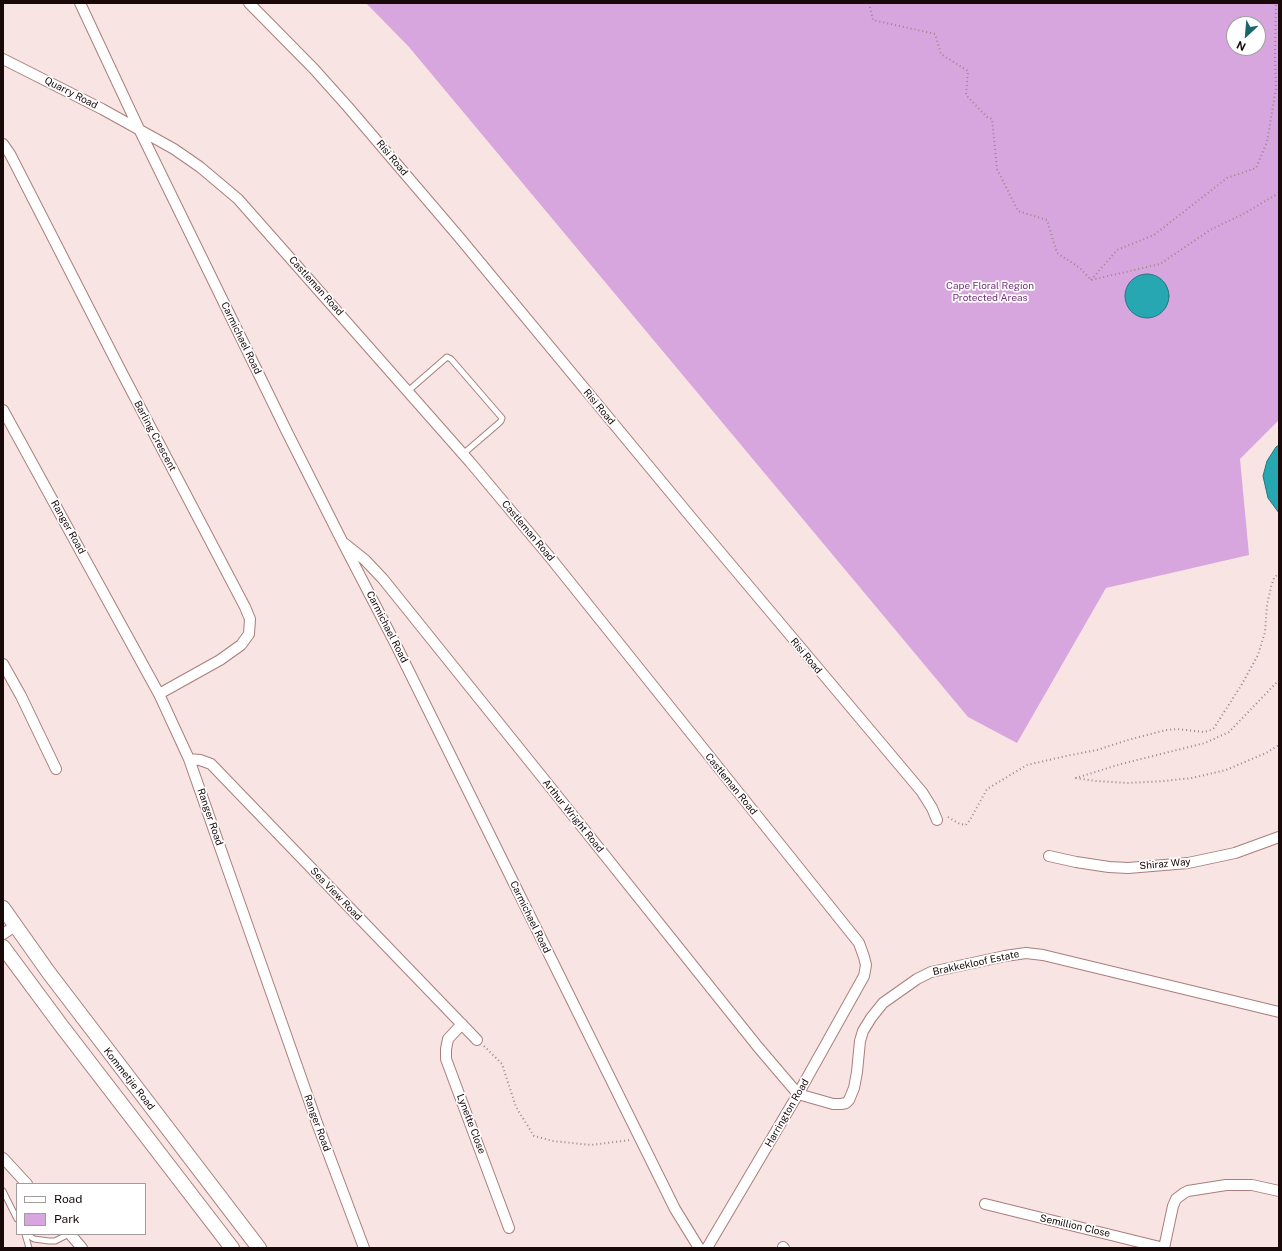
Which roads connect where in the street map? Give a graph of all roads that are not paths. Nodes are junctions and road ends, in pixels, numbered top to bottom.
1 (80, 3) edge
2 (249, 3) edge
3 (3, 59) edge
4 (138, 129) junction
5 (3, 144) edge
6 (408, 390) junction
7 (3, 410) edge
8 (463, 454) junction
9 (343, 543) junction
10 (3, 664) edge
11 (159, 694) junction
12 (189, 759) junction
13 (56, 769) dead end
14 (937, 820) dead end
15 (1279, 837) edge
16 (1049, 856) dead end
17 (3, 908) edge
18 (15, 926) junction
19 (3, 934) edge
20 (3, 947) edge
21 (864, 976) joint
22 (1279, 1012) edge
23 (462, 1024) junction
24 (477, 1040) road end
25 (798, 1094) junction
26 (3, 1160) edge
27 (26, 1183) edge
28 (3, 1191) edge
29 (1279, 1191) edge
30 (985, 1204) dead end
31 (16, 1217) edge
32 (510, 1228) dead end
33 (26, 1235) edge
34 (28, 1235) edge
35 (67, 1235) edge
36 (70, 1235) edge
37 (361, 1246) edge
38 (29, 1248) edge
39 (82, 1248) edge
40 (232, 1248) edge
41 (259, 1248) edge
42 (699, 1248) edge
43 (707, 1248) edge
44 (1164, 1248) edge

1 - 4 street, Carmichael Road
2 - 14 street, Risi Road
3 - 4 street, Quarry Road
4 - 6 street, Castleman Road
4 - 9 street, Carmichael Road
5 - 11 street, Barling Crescent
6 - 8 street, Castleman Road
6 - 8 lane
7 - 11 street, Ranger Road
8 - 21 street, Castleman Road
9 - 25 street, Arthur Wright Road
9 - 42 street, Carmichael Road
10 - 13 street
11 - 12 street, Ranger Road
12 - 23 street, Sea View Road
12 - 37 street, Ranger Road
15 - 16 street, Shiraz Way
17 - 18 main road, Kommetjie Road
18 - 19 street
18 - 41 main road, Kommetjie Road
20 - 40 main road
21 - 25 street, Harrington Road
22 - 25 street, Brakkekloof Estate
23 - 24 street, Sea View Road
23 - 32 street, Lynette Close
25 - 43 street, Harrington Road
26 - 27 street
28 - 31 lane
29 - 44 street
30 - 44 street, Semillion Close
33 - 38 lane
34 - 35 lane
36 - 39 street

